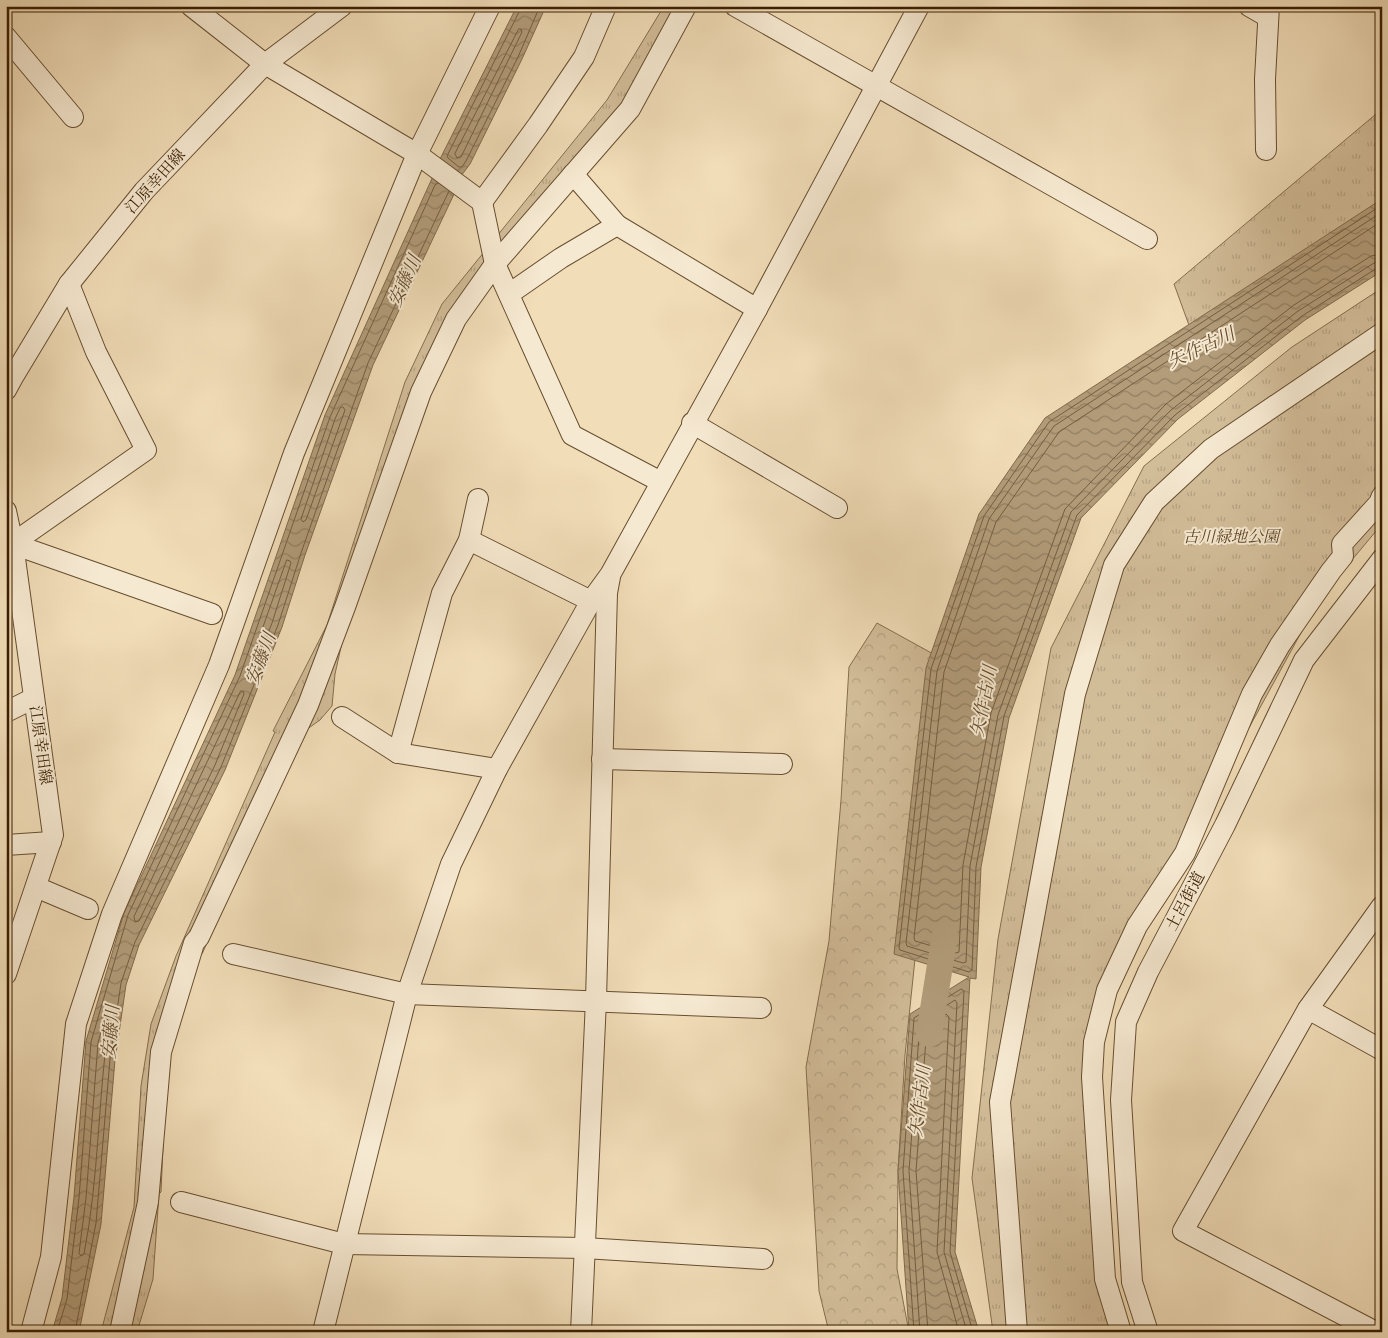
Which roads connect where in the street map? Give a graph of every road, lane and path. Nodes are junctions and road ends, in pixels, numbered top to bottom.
1 (191, 6) edge
2 (342, 6) edge
3 (490, 6) edge
4 (606, 6) edge
5 (686, 6) edge
6 (734, 6) edge
7 (919, 6) edge
8 (1249, 6) edge
9 (1268, 11) edge
10 (6, 37) edge
11 (265, 64) junction
12 (876, 86) junction
13 (72, 116) dead end
14 (1266, 150) dead end
15 (424, 158) junction
16 (573, 174) junction
17 (482, 202) junction
18 (617, 225) junction
19 (1147, 239) dead end
20 (495, 264) junction
21 (69, 284) junction
22 (509, 294) junction
23 (757, 309) junction
24 (1382, 333) edge
25 (6, 390) edge
26 (692, 424) junction
27 (661, 482) junction
28 (1382, 496) edge
29 (478, 499) dead end
30 (837, 508) dead end
31 (6, 510) edge
32 (468, 540) junction
33 (10, 546) edge
34 (1382, 559) edge
35 (610, 575) junction
36 (591, 601) junction
37 (212, 614) dead end
38 (34, 698) junction
39 (6, 712) edge
40 (342, 717) dead end
41 (398, 754) junction
42 (602, 759) junction
43 (782, 764) dead end
44 (497, 769) junction
45 (51, 842) junction
46 (6, 845) edge
47 (36, 887) junction
48 (1382, 906) edge
49 (88, 909) dead end
50 (233, 954) dead end
51 (6, 974) edge
52 (407, 994) junction
53 (596, 1000) junction
54 (761, 1008) dead end
55 (1308, 1009) junction
56 (1382, 1050) edge
57 (182, 1202) dead end
58 (344, 1244) junction
59 (584, 1248) junction
60 (763, 1259) dead end
61 (31, 1332) edge
62 (120, 1332) edge
63 (322, 1332) edge
64 (581, 1332) edge
65 (1017, 1332) edge
66 (1121, 1332) edge
67 (1148, 1332) edge
68 (1376, 1332) edge

1 - 11 street
2 - 11 street, 江原幸田線
3 - 15 street
4 - 17 street
5 - 16 street
6 - 12 street
7 - 12 street
8 - 9 street
9 - 14 street
10 - 13 street
11 - 15 street
11 - 21 street, 江原幸田線
12 - 19 street
12 - 23 street
15 - 17 street
15 - 61 street
16 - 18 street
16 - 20 street
17 - 20 street
18 - 22 street
18 - 23 street
20 - 22 street
20 - 62 street
21 - 25 street, 江原幸田線
21 - 33 street
22 - 27 street
23 - 26 street
24 - 65 street
26 - 27 street
26 - 30 street
27 - 35 street
28 - 66 street
29 - 32 street
31 - 33 street, 江原幸田線
32 - 36 street
32 - 41 street
33 - 37 street
33 - 38 street, 江原幸田線
34 - 67 street, 土呂街道
35 - 36 street
35 - 42 street
36 - 44 street
38 - 39 street
38 - 45 street, 江原幸田線
40 - 41 street
41 - 44 street
42 - 43 street
42 - 53 street
44 - 52 street
45 - 46 street
45 - 47 street, 江原幸田線
47 - 49 street
47 - 51 street, 江原幸田線
48 - 55 street
50 - 52 street
52 - 53 street
52 - 58 street
53 - 54 street
53 - 59 street
55 - 56 street
55 - 68 street
57 - 58 street
58 - 59 street
58 - 63 street
59 - 60 street
59 - 64 street

